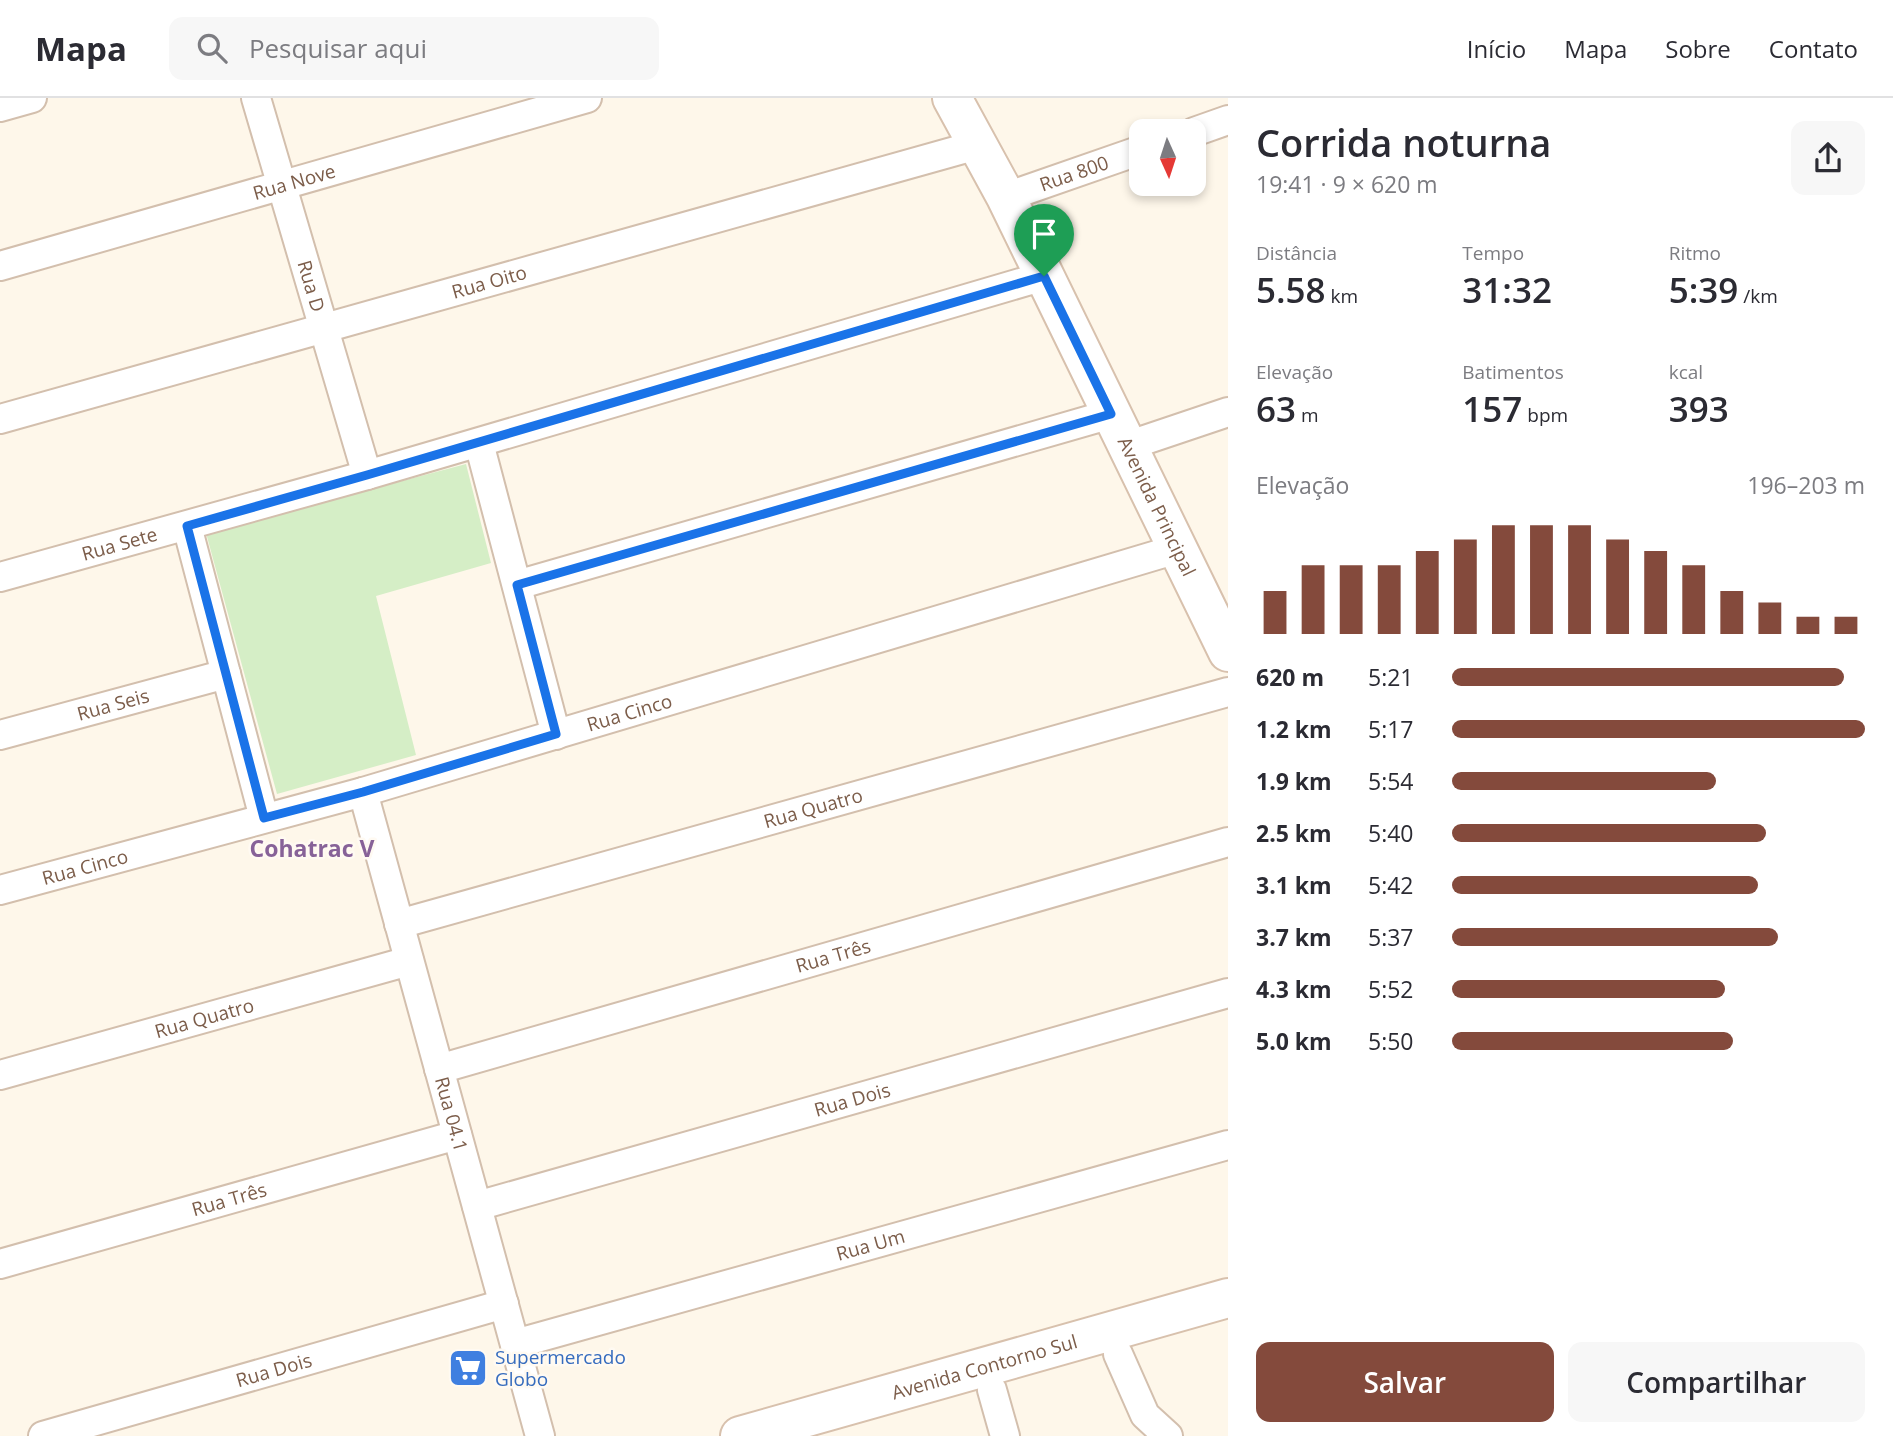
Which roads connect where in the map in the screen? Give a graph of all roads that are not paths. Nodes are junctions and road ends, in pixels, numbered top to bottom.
1 (32, 98) edge
2 (256, 98) edge
3 (587, 98) edge
4 (952, 98) edge
5 (0, 107) edge
6 (1228, 120) edge
7 (1206, 128) edge
8 (977, 145) junction
9 (1129, 154) edge
10 (282, 186) junction
11 (1006, 197) junction
12 (0, 266) edge
13 (1044, 276) junction
14 (323, 328) junction
15 (1228, 412) edge
16 (0, 419) edge
17 (1119, 430) junction
18 (479, 443) junction
19 (367, 475) junction
20 (187, 526) junction
21 (1177, 549) junction
22 (0, 578) edge
23 (517, 585) junction
24 (1228, 652) edge
25 (226, 674) junction
26 (1228, 692) edge
27 (556, 734) junction
28 (0, 735) edge
29 (363, 792) junction
30 (264, 818) junction
31 (1228, 842) edge
32 (0, 890) edge
33 (399, 924) junction
34 (409, 961) junction
35 (1228, 993) edge
36 (439, 1069) junction
37 (0, 1075) edge
38 (457, 1135) junction
39 (1228, 1145) edge
40 (477, 1206) junction
41 (0, 1264) edge
42 (1228, 1298) edge
43 (504, 1304) junction
44 (1228, 1323) edge
45 (514, 1344) junction
46 (1118, 1354) junction
47 (992, 1390) junction
48 (765, 1433) edge
49 (43, 1436) edge
50 (540, 1436) edge
51 (829, 1436) edge
52 (1005, 1436) edge
53 (1168, 1436) edge

1 - 5 street
2 - 10 street, Rua D
3 - 10 street, Rua Nove
4 - 8 main road, Avenida Principal
6 - 7 street
8 - 11 main road, Avenida Principal
8 - 14 street, Rua Oito
9 - 11 street, Rua 800
10 - 12 street, Rua Nove
10 - 14 street, Rua D
11 - 13 main road, Avenida Principal
13 - 17 main road, Avenida Principal
13 - 18 street, Rua Sete
14 - 16 street, Rua Oito
14 - 19 street, Rua D
15 - 17 street
17 - 21 main road, Avenida Principal
17 - 23 street
18 - 19 street, Rua Sete
18 - 23 street
19 - 20 street, Rua Sete
20 - 22 street, Rua Sete
20 - 25 street
21 - 24 main road, Avenida Principal
21 - 27 street, Rua Cinco
23 - 27 street
25 - 28 street, Rua Seis
25 - 30 street
26 - 33 street, Rua Quatro
27 - 29 street, Rua Cinco
29 - 30 street, Rua Cinco
29 - 33 street, Rua 04.1
30 - 32 street, Rua Cinco
31 - 36 street, Rua Três
33 - 34 street, Rua 04.1
34 - 36 street, Rua 04.1
34 - 37 street, Rua Quatro
35 - 40 street, Rua Dois
36 - 38 street, Rua 04.1
38 - 40 street, Rua 04.1
38 - 41 street, Rua Três
39 - 45 street, Rua Um
40 - 43 street, Rua 04.1
42 - 48 main road, Avenida Contorno Sul
43 - 45 street, Rua 04.1
43 - 49 street, Rua Dois
44 - 46 main road, Avenida Contorno Sul
45 - 50 street, Rua 04.1
46 - 47 main road, Avenida Contorno Sul
46 - 53 street
47 - 51 main road, Avenida Contorno Sul
47 - 52 street

